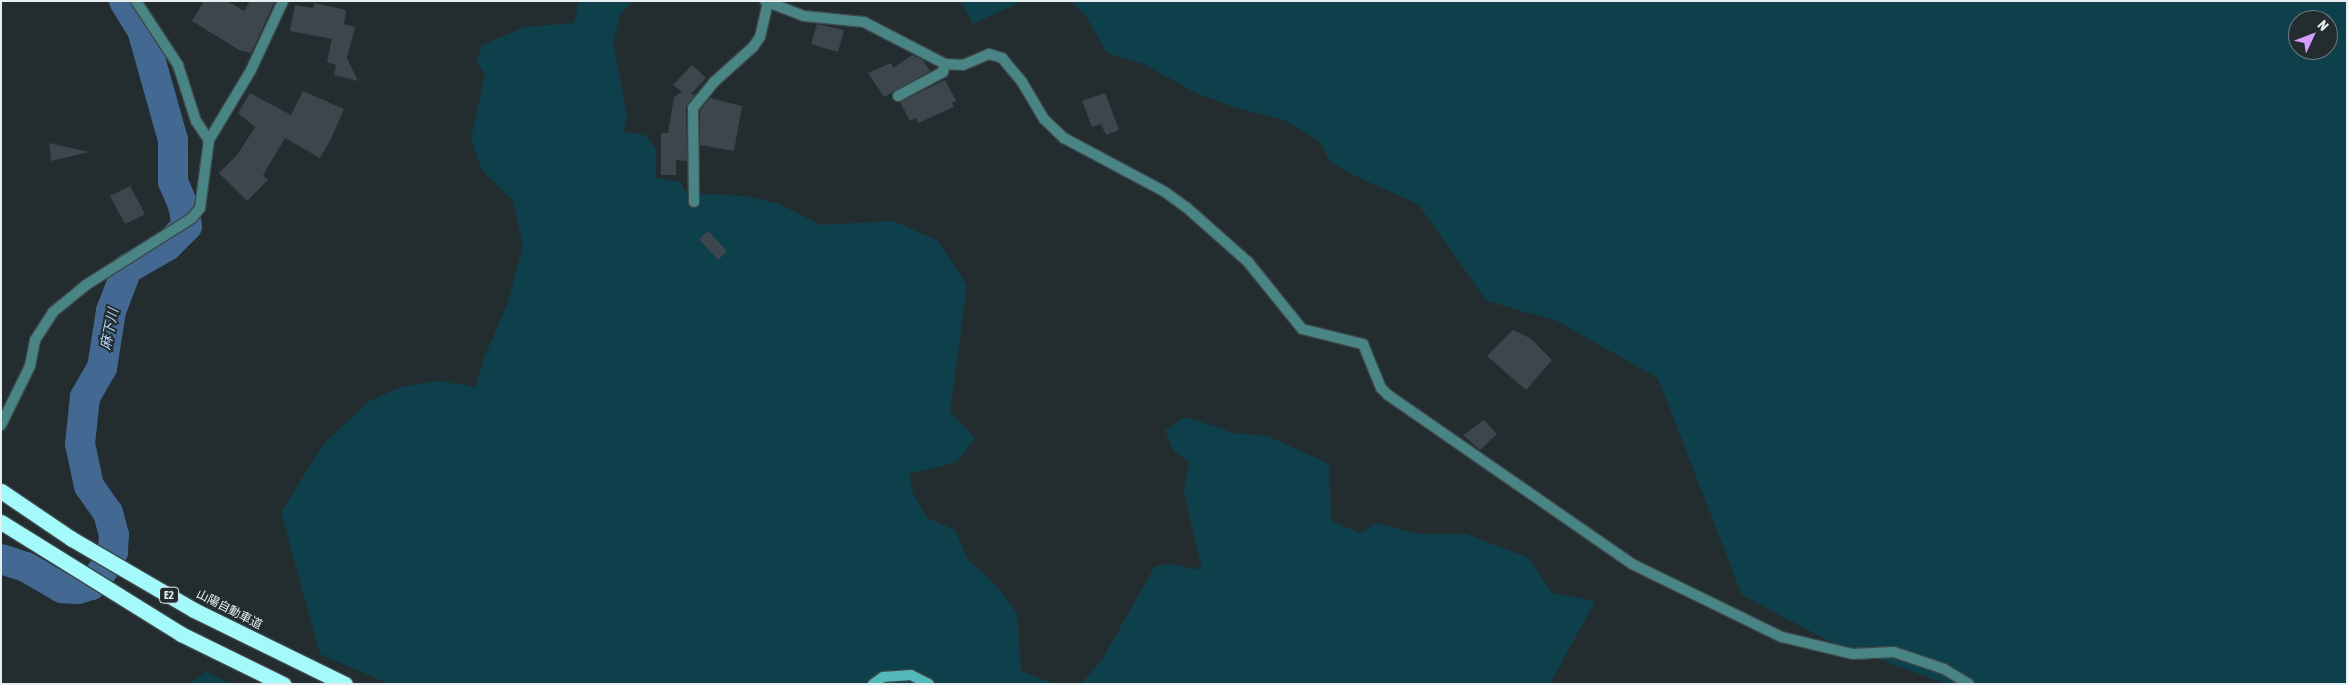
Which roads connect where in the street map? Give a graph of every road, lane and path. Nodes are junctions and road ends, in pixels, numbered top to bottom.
1 (136, 1) edge
2 (283, 1) edge
3 (767, 2) edge
4 (945, 64) junction
5 (898, 96) dead end
6 (209, 140) junction
7 (694, 202) dead end
8 (1, 425) edge
9 (1, 491) edge
10 (1, 522) edge
11 (283, 684) edge
12 (345, 684) edge
13 (873, 684) edge
14 (929, 684) edge
15 (1969, 684) edge

1 - 6 street
2 - 6 street
3 - 4 street
3 - 7 street
4 - 5 street
4 - 15 street
6 - 8 street
9 - 12 highway, 山陽自動車道 / E2
10 - 11 highway, E2
13 - 14 main road

